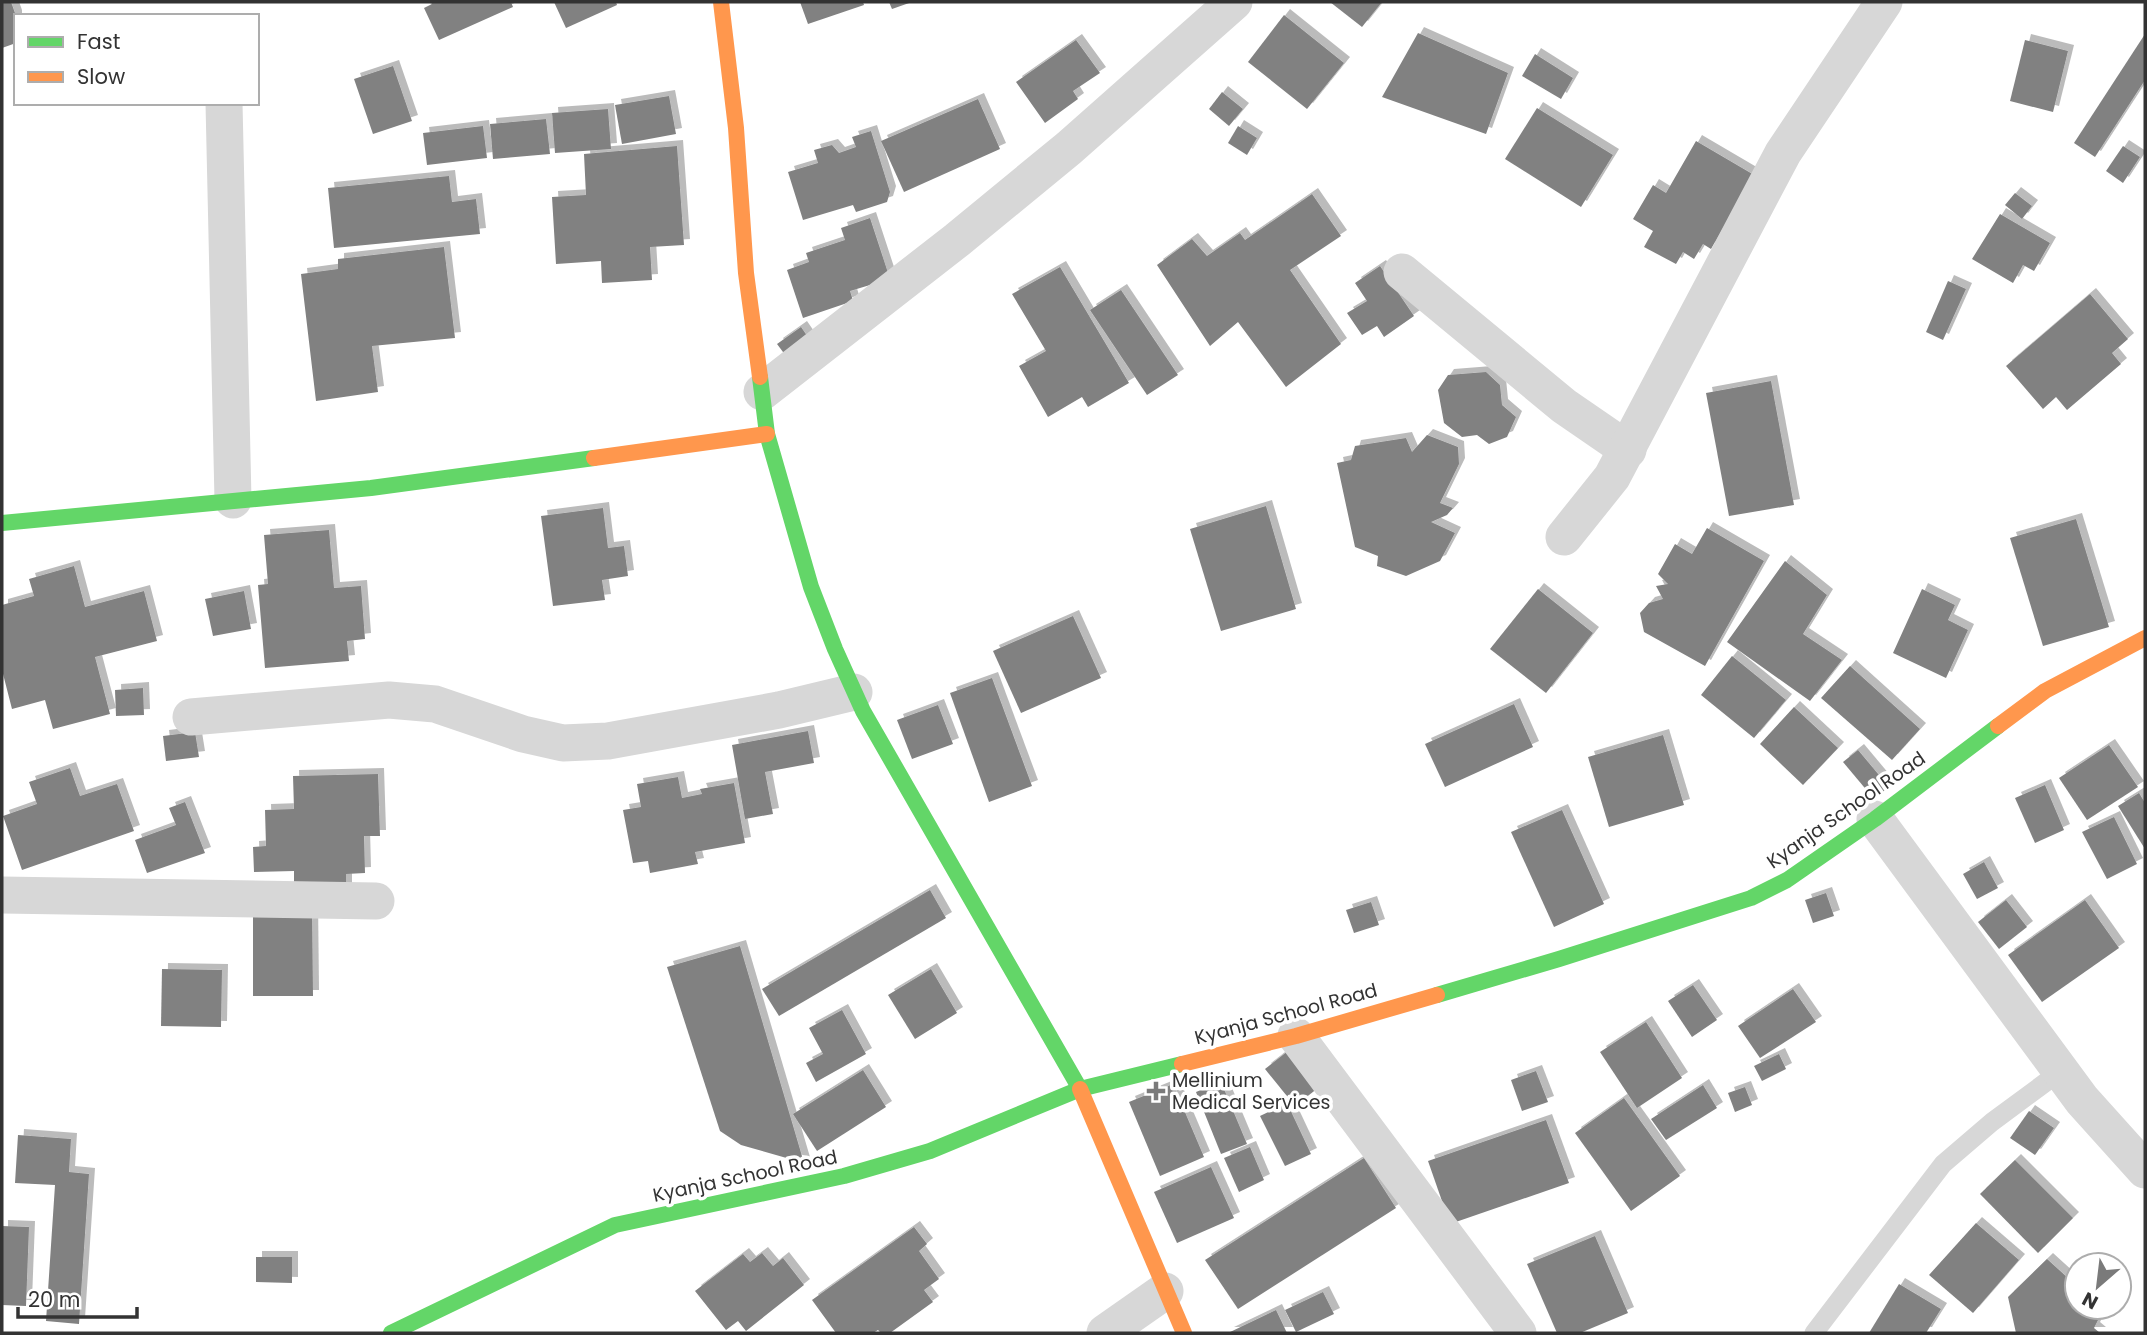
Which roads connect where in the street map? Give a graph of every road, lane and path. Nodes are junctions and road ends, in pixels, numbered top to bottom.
1 (721, 2) edge
2 (1234, 2) edge
3 (1884, 2) edge
4 (224, 105) edge
5 (1402, 272) dead end
6 (762, 392) junction
7 (767, 434) junction
8 (1628, 450) junction
9 (233, 500) junction
10 (2, 523) edge
11 (1564, 537) dead end
12 (2145, 638) edge
13 (854, 692) junction
14 (191, 717) dead end
15 (1875, 819) junction
16 (2, 895) edge
17 (376, 901) dead end
18 (1296, 1035) junction
19 (2062, 1072) junction
20 (1080, 1089) junction
21 (2145, 1170) edge
22 (1165, 1291) junction
23 (391, 1333) edge
24 (1105, 1333) edge
25 (1184, 1333) edge
26 (1518, 1333) edge
27 (1814, 1333) edge

1 - 6 street
2 - 6 street
3 - 8 street
4 - 9 street
5 - 8 street
6 - 7 street
7 - 9 street
7 - 13 street
8 - 11 street
9 - 10 street
12 - 15 street, Kyanja School Road
13 - 14 street
13 - 20 street
15 - 18 street, Kyanja School Road
15 - 19 street
16 - 17 street
18 - 20 street, Kyanja School Road
18 - 26 street
19 - 21 street
19 - 27 lane
20 - 22 street
20 - 23 street, Kyanja School Road
22 - 24 street
22 - 25 street

